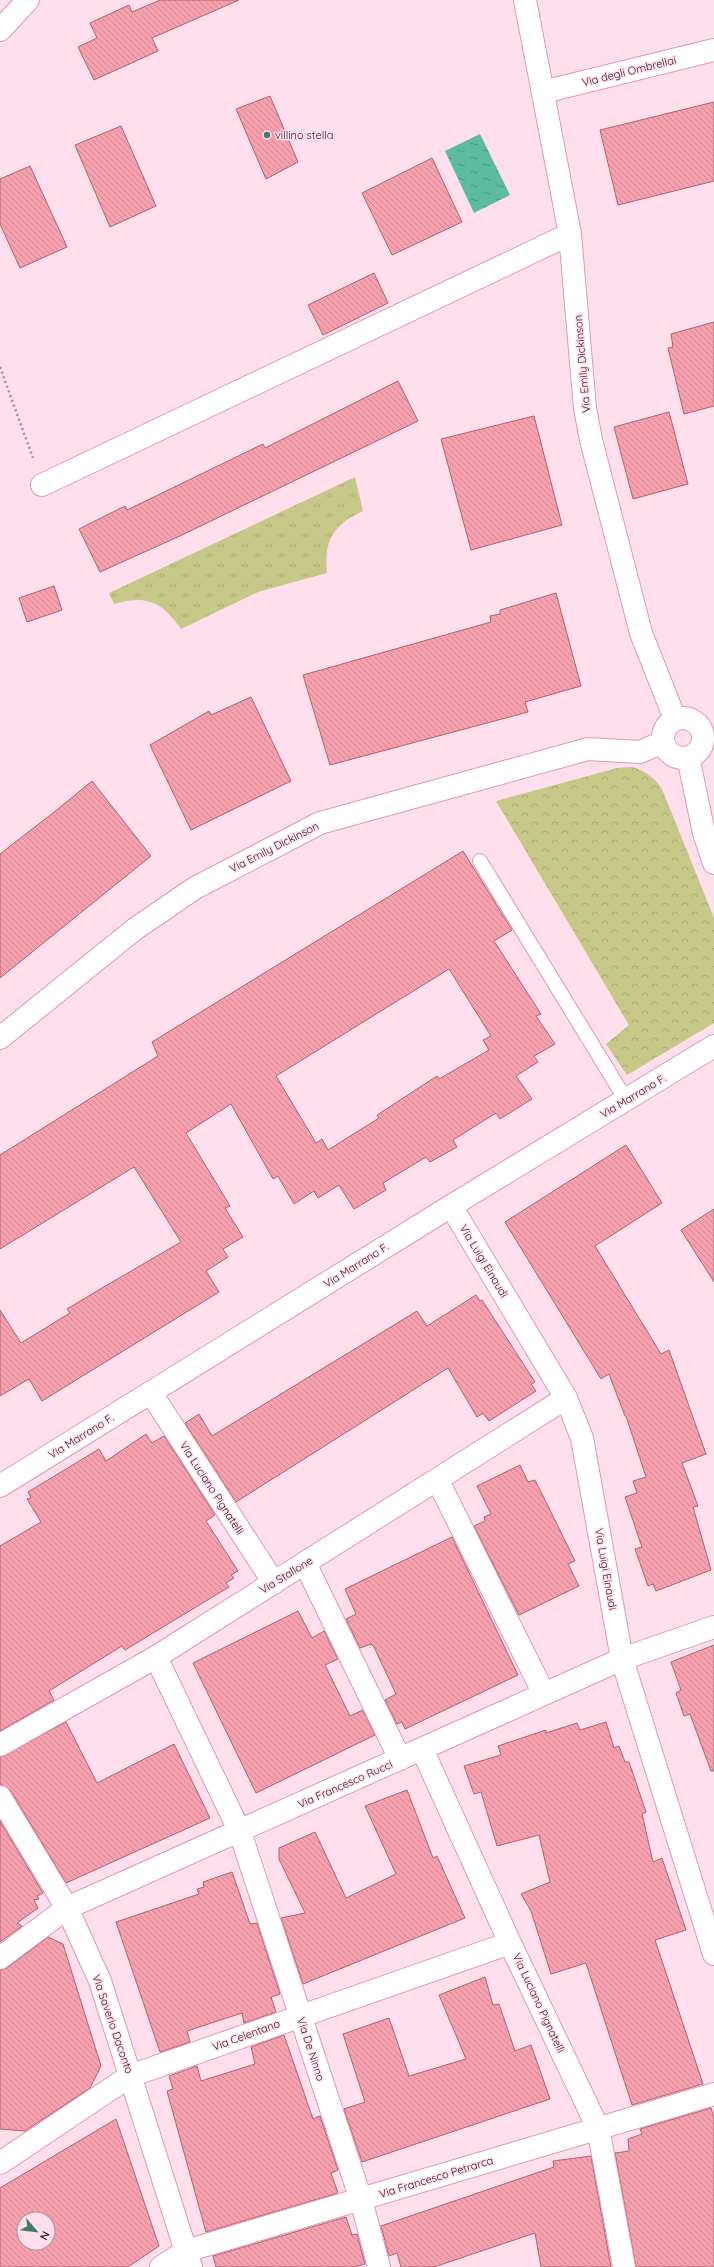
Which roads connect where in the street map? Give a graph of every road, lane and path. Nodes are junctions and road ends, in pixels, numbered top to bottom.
1 (28, 0) edge
2 (525, 0) edge
3 (0, 30) edge
4 (714, 50) edge
5 (543, 92) junction
6 (570, 234) junction
7 (0, 366) edge
8 (42, 486) joint
9 (675, 719) junction
10 (708, 730) edge
11 (663, 742) junction
12 (688, 757) junction
13 (480, 861) dead end
14 (714, 863) edge
15 (0, 1038) edge
16 (714, 1046) edge
17 (626, 1100) junction
18 (451, 1206) junction
19 (151, 1393) junction
20 (566, 1398) junction
21 (438, 1481) junction
22 (0, 1486) edge
23 (305, 1563) junction
24 (274, 1583) junction
25 (714, 1627) edge
26 (156, 1657) junction
27 (622, 1659) junction
28 (544, 1694) junction
29 (0, 1745) edge
30 (422, 1749) junction
31 (400, 1759) junction
32 (0, 1797) edge
33 (240, 1832) junction
34 (67, 1908) junction
35 (510, 1943) junction
36 (714, 1954) edge
37 (0, 1958) edge
38 (300, 2016) junction
39 (130, 2076) junction
40 (714, 2094) edge
41 (598, 2128) junction
42 (2, 2159) edge
43 (361, 2200) junction
44 (189, 2259) edge
45 (161, 2267) edge
46 (379, 2267) edge
47 (624, 2267) edge

1 - 3 street
2 - 5 street, Via Emily Dickinson
4 - 5 street, Via degli Ombrellai
5 - 6 street, Via Emily Dickinson
6 - 8 street
6 - 9 street, Via Emily Dickinson
7 - 8 path
9 - 10 street
9 - 11 street
10 - 12 street
11 - 12 street
11 - 15 street, Via Emily Dickinson
12 - 14 street
13 - 17 lane
16 - 17 street, Via Marrano F.
17 - 18 street, Via Marrano F.
18 - 19 street, Via Marrano F.
18 - 20 street, Via Luigi Einaudi
19 - 22 street, Via Marrano F.
19 - 24 street, Via Luciano Pignatelli
20 - 21 street, Via Stallone
20 - 27 street, Via Luigi Einaudi
21 - 23 street, Via Stallone
21 - 28 street
23 - 24 street, Via Stallone
23 - 31 street
24 - 26 street, Via Stallone
25 - 27 street, Via Francesco Rucci
26 - 29 street, Via Stallone
26 - 33 street, Via De Ninno
27 - 28 street, Via Francesco Rucci
27 - 36 street, Via Luigi Einaudi
28 - 30 street, Via Francesco Rucci
30 - 31 street, Via Francesco Rucci
30 - 35 street, Via Luciano Pignatelli
31 - 33 street, Via Francesco Rucci
32 - 34 street, Via Saverio Daconto
33 - 34 street, Via Francesco Rucci
33 - 38 street, Via De Ninno
34 - 37 street, Via Francesco Rucci
34 - 39 street, Via Saverio Daconto
35 - 38 street, Via Celentano
35 - 41 street, Via Luciano Pignatelli
38 - 39 street, Via Celentano
38 - 43 street, Via De Ninno
39 - 42 street, Via Celentano
39 - 44 street, Via Saverio Daconto
40 - 41 street, Via Francesco Petrarca
41 - 43 street, Via Francesco Petrarca
41 - 47 street, Via Luciano Pignatelli
43 - 44 street, Via Francesco Petrarca
43 - 46 street, Via De Ninno
44 - 45 street, Via Francesco Petrarca

